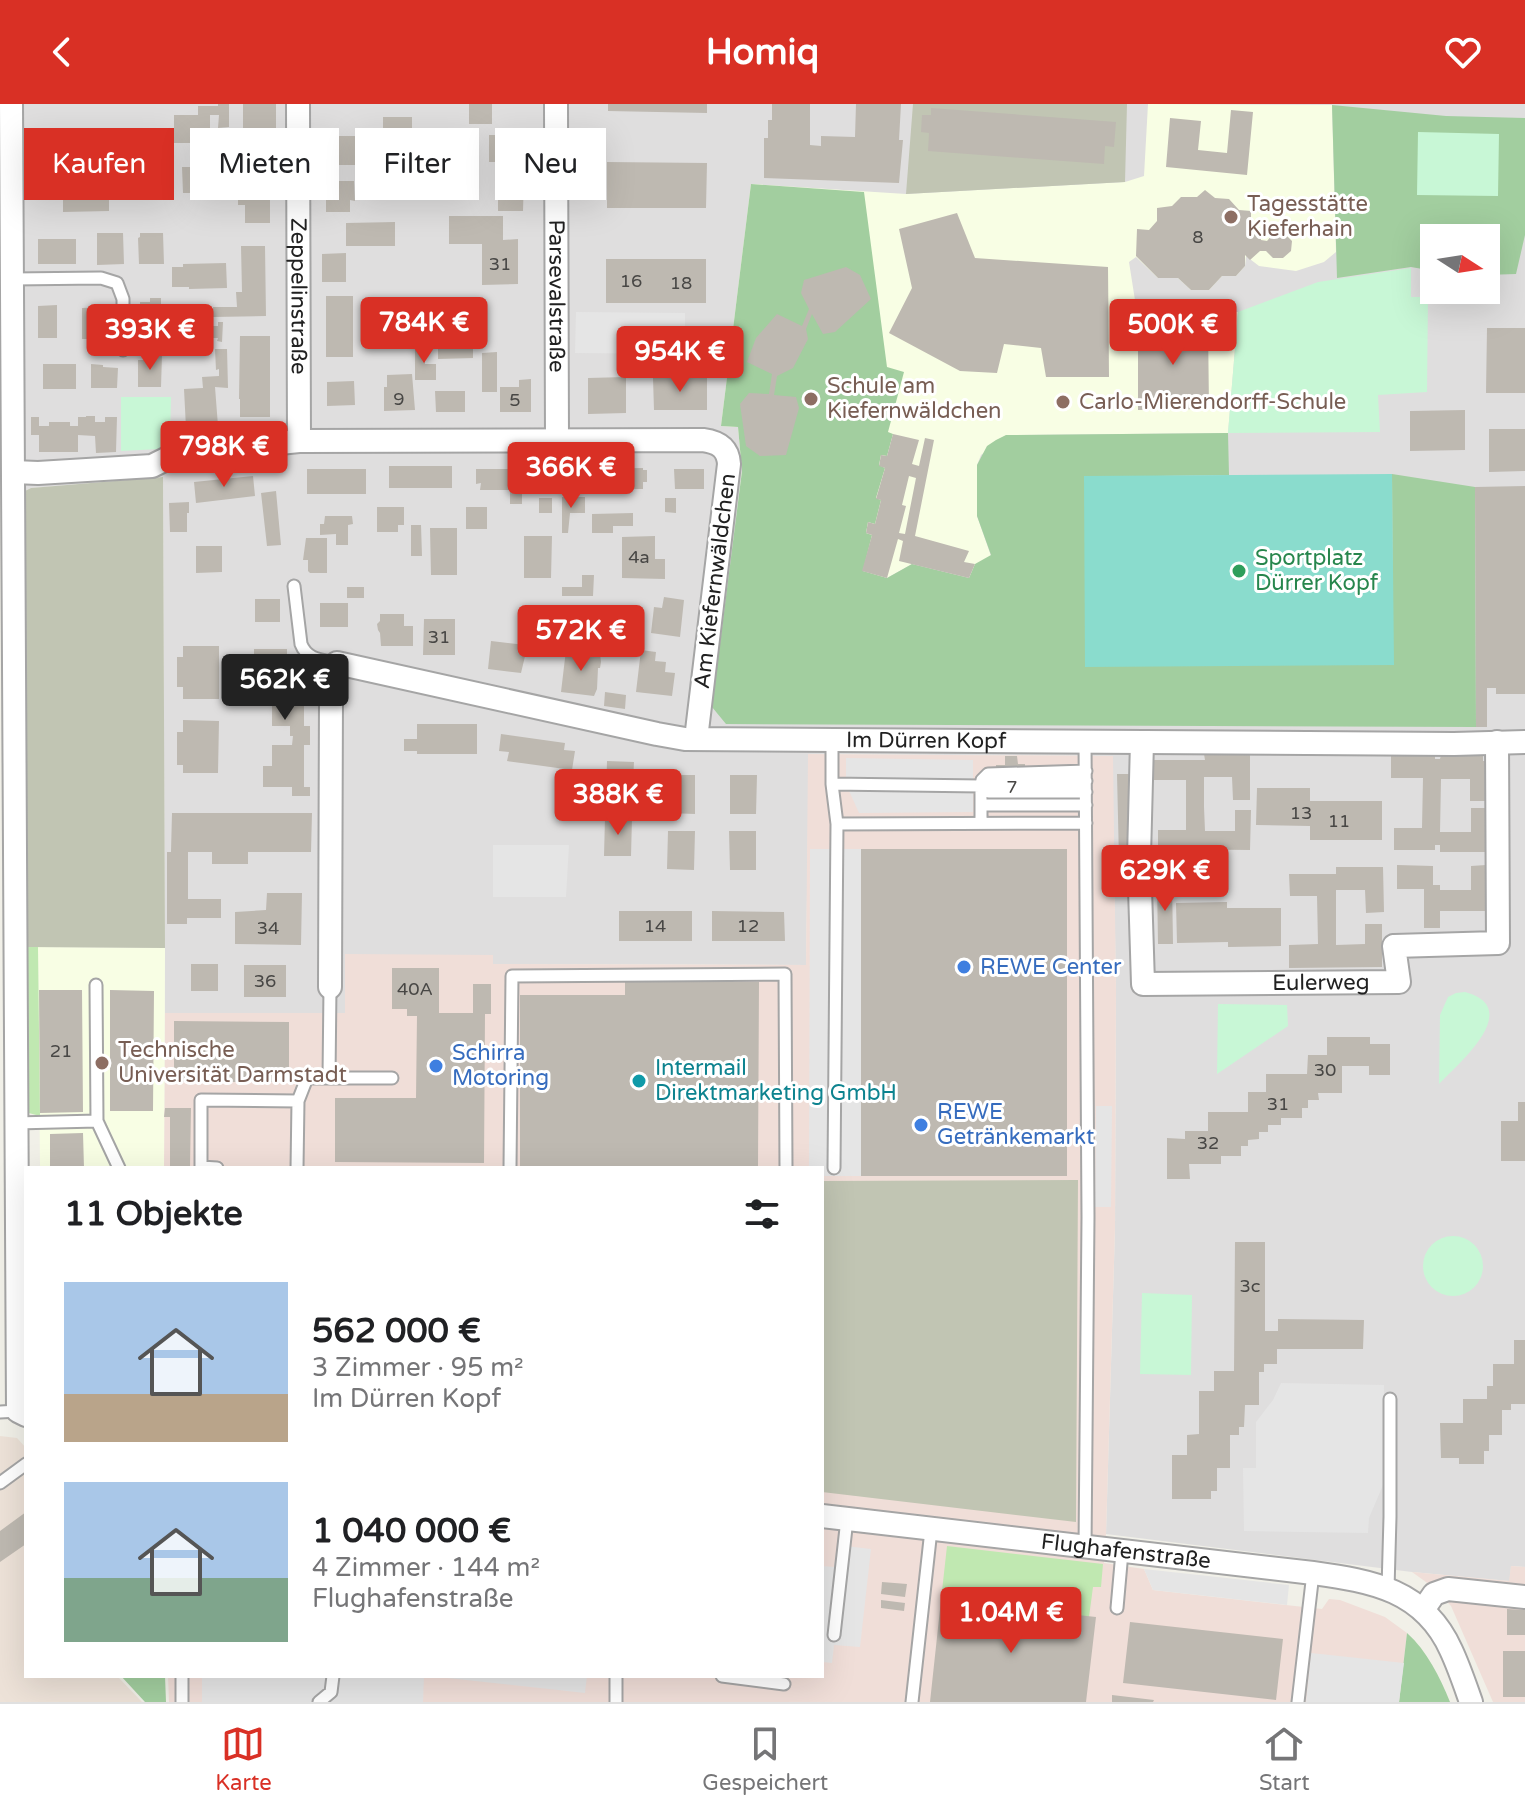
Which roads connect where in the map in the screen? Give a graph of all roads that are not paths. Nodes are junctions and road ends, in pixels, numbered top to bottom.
1 (11, 104) edge
2 (298, 104) edge
3 (556, 104) edge
4 (5, 164) edge
5 (11, 279) junction
6 (5, 316) edge
7 (123, 350) dead end
8 (557, 440) junction
9 (299, 441) junction
10 (6, 462) edge
11 (294, 586) dead end
12 (337, 663) junction
13 (696, 739) junction
14 (832, 739) junction
15 (1085, 741) junction
16 (1142, 742) junction
17 (1497, 742) junction
18 (1525, 742) edge
19 (832, 784) junction
20 (981, 786) junction
21 (1086, 787) junction
22 (981, 805) junction
23 (981, 823) junction
24 (1086, 823) junction
25 (837, 824) junction
26 (96, 985) dead end
27 (330, 987) joint
28 (329, 1078) junction
29 (392, 1078) dead end
30 (298, 1101) junction
31 (97, 1121) junction
32 (16, 1123) junction
33 (118, 1166) edge
34 (201, 1166) edge
35 (297, 1166) edge
36 (510, 1166) edge
37 (786, 1166) edge
38 (834, 1168) dead end
39 (1390, 1399) dead end
40 (15, 1413) edge
41 (24, 1465) edge
42 (0, 1483) edge
43 (824, 1516) edge
44 (847, 1519) junction
45 (931, 1530) junction
46 (1085, 1548) junction
47 (1122, 1552) junction
48 (1313, 1573) junction
49 (1388, 1589) junction
50 (1525, 1597) edge
51 (1117, 1608) dead end
52 (1423, 1610) junction
53 (834, 1635) dead end
54 (182, 1678) edge
55 (333, 1678) edge
56 (616, 1678) edge
57 (738, 1678) edge
58 (784, 1684) dead end
59 (182, 1702) edge
60 (319, 1702) edge
61 (616, 1702) edge
62 (912, 1702) edge
63 (1298, 1702) edge
64 (1471, 1702) edge

1 - 4 street
2 - 9 street, Zeppelinstraße
3 - 8 street, Parsevalstraße
4 - 5 street
5 - 6 street
5 - 7 lane
6 - 10 street
8 - 9 street
8 - 13 street, Am Kiefernwäldchen
9 - 10 street
10 - 32 street
11 - 12 lane, Im Dürren Kopf
12 - 13 street, Im Dürren Kopf
12 - 27 street
13 - 14 street, Im Dürren Kopf
14 - 15 street, Im Dürren Kopf
14 - 19 lane
15 - 16 street, Im Dürren Kopf
15 - 21 lane
16 - 17 street, Im Dürren Kopf
16 - 17 street, Eulerweg
17 - 18 street, Im Dürren Kopf
19 - 20 lane
19 - 25 lane
20 - 21 lane
20 - 21 lane
20 - 22 lane
21 - 22 lane
21 - 24 lane
22 - 23 lane
23 - 24 lane
23 - 25 lane
24 - 46 lane
25 - 38 lane
26 - 31 lane
27 - 28 lane
28 - 29 lane
28 - 30 lane
30 - 34 lane
30 - 35 lane
31 - 32 lane
31 - 33 lane
32 - 40 street
36 - 37 lane
39 - 49 lane
41 - 42 lane
43 - 44 street, Flughafenstraße
44 - 45 street, Flughafenstraße
44 - 53 lane
45 - 46 street, Flughafenstraße
45 - 62 lane
46 - 47 street, Flughafenstraße
47 - 48 street, Flughafenstraße
47 - 51 lane
48 - 49 street, Flughafenstraße
48 - 63 lane
49 - 52 street, Flughafenstraße
50 - 52 street
52 - 64 street, Flughafenstraße
54 - 59 lane
55 - 60 lane
56 - 61 lane
57 - 58 lane

